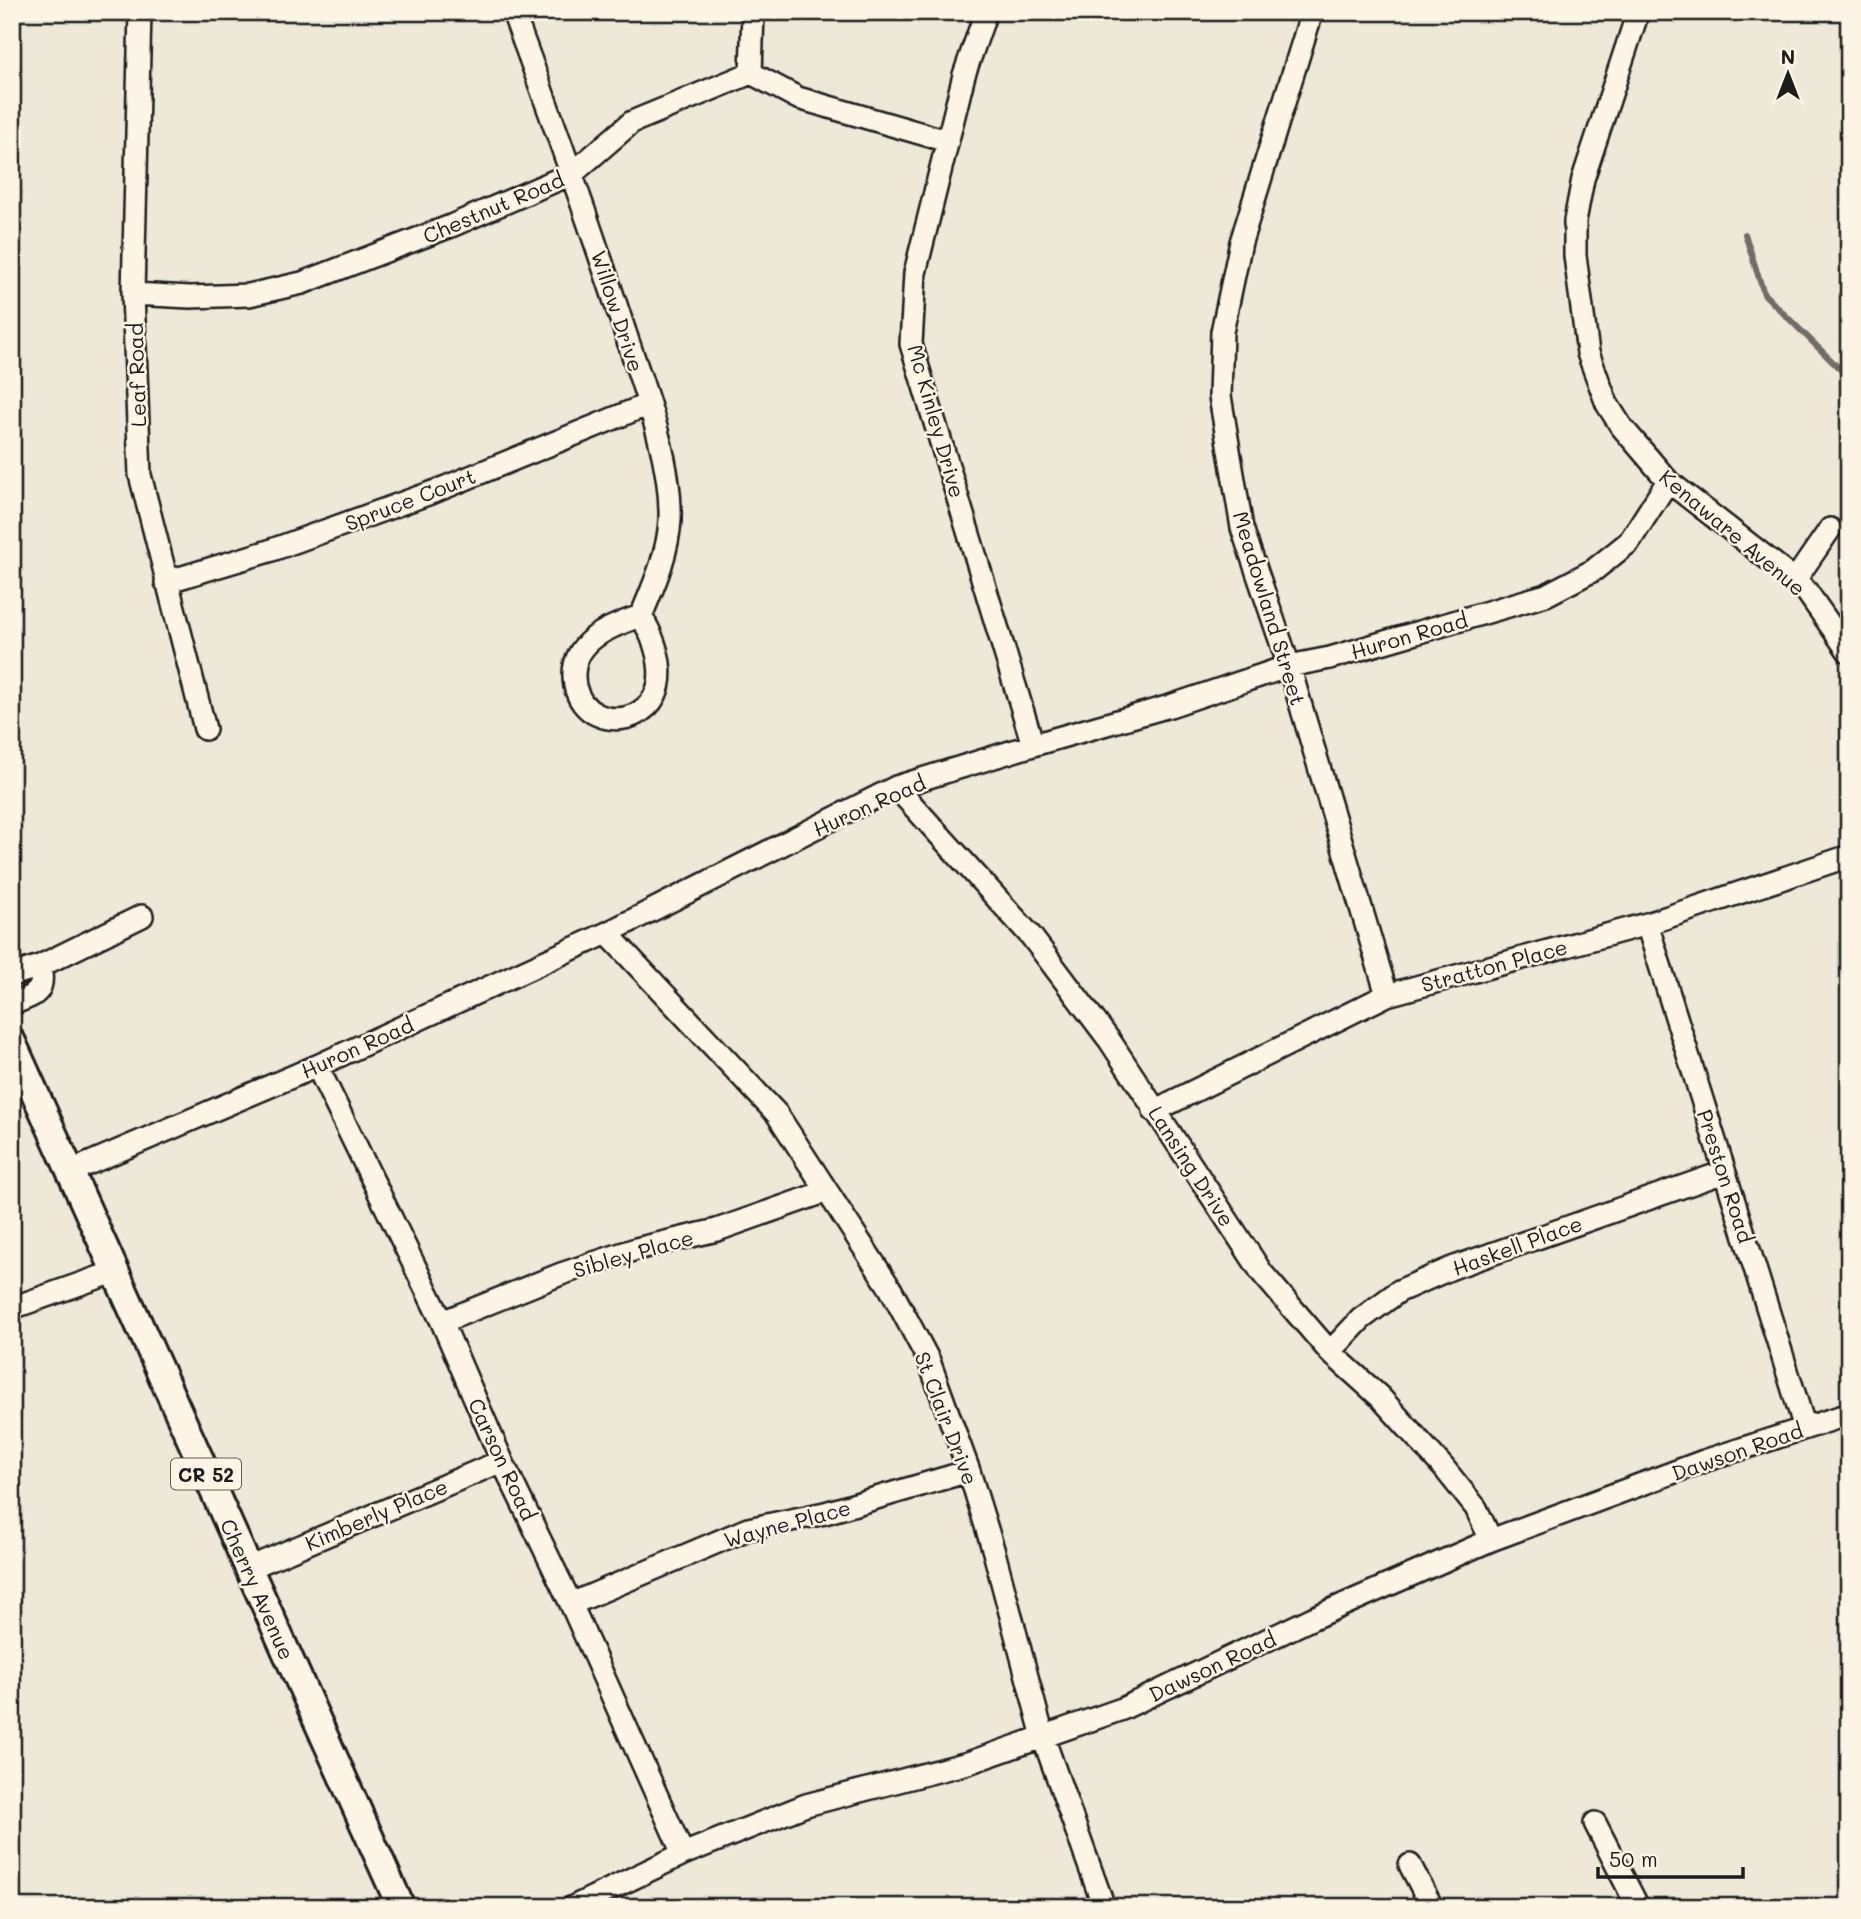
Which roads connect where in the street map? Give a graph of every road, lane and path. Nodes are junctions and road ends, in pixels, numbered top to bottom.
1 (140, 12) edge
2 (513, 12) edge
3 (753, 12) edge
4 (986, 12) edge
5 (1312, 12) edge
6 (1639, 12) edge
7 (751, 73) junction
8 (947, 141) junction
9 (573, 173) junction
10 (133, 294) junction
11 (649, 404) junction
12 (1668, 481) junction
13 (1830, 529) dead end
14 (1795, 580) junction
15 (166, 582) junction
16 (641, 616) junction
17 (1849, 652) edge
18 (1289, 666) junction
19 (205, 729) dead end
20 (1033, 745) junction
21 (896, 787) junction
22 (1849, 856) edge
23 (142, 916) dead end
24 (1647, 924) junction
25 (607, 933) junction
26 (40, 966) junction
27 (12, 975) edge
28 (1387, 995) junction
29 (12, 1004) edge
30 (12, 1042) edge
31 (317, 1066) junction
32 (1154, 1111) junction
33 (69, 1172) junction
34 (1724, 1172) junction
35 (827, 1191) junction
36 (114, 1272) junction
37 (12, 1308) edge
38 (442, 1322) junction
39 (1330, 1352) junction
40 (1849, 1414) edge
41 (1805, 1428) junction
42 (502, 1461) junction
43 (969, 1471) junction
44 (1491, 1540) junction
45 (250, 1568) junction
46 (571, 1604) junction
47 (1044, 1737) junction
48 (1595, 1823) dead end
49 (683, 1854) junction
50 (1410, 1865) dead end
51 (401, 1907) edge
52 (573, 1907) edge
53 (1104, 1907) edge
54 (1432, 1907) edge
55 (1638, 1907) edge

1 - 10 street, Leaf Road
2 - 9 street, Willow Drive
3 - 7 street
4 - 8 street, Mc Kinley Drive
5 - 18 street, Meadowland Street
6 - 12 street, Kenaware Avenue
7 - 8 street
7 - 9 street, Chestnut Road
8 - 20 street, Mc Kinley Drive
9 - 10 street, Chestnut Road
9 - 11 street, Willow Drive
10 - 15 street, Leaf Road
11 - 15 street, Spruce Court
11 - 16 street, Willow Drive
12 - 14 street, Kenaware Avenue
12 - 18 street, Huron Road
13 - 14 street
14 - 17 street, Kenaware Avenue
15 - 19 street, Leaf Road
16 - 16 street
18 - 20 street, Huron Road
18 - 28 street, Meadowland Street
20 - 21 street, Huron Road
21 - 25 street, Huron Road
21 - 32 street, Lansing Drive
22 - 24 street, Stratton Place
23 - 26 street
24 - 28 street, Stratton Place
24 - 34 street, Preston Road
25 - 31 street, Huron Road
25 - 35 street, St Clair Drive
26 - 27 street
26 - 29 street
28 - 32 street, Stratton Place
30 - 33 main road, Cherry Avenue / CR 52
31 - 33 street, Huron Road
31 - 38 street, Carson Road
32 - 39 street, Lansing Drive
33 - 36 main road, Cherry Avenue / CR 52
34 - 39 street, Haskell Place
34 - 41 street, Preston Road
35 - 38 street, Sibley Place
35 - 43 street, St Clair Drive
36 - 37 street
36 - 45 main road, Cherry Avenue / CR 52
38 - 42 street, Carson Road
39 - 44 street, Lansing Drive
40 - 41 street, Dawson Road
41 - 44 street, Dawson Road
42 - 45 street, Kimberly Place
42 - 46 street, Carson Road
43 - 46 street, Wayne Place
43 - 47 street, St Clair Drive
44 - 47 street, Dawson Road
45 - 51 main road, Cherry Avenue / CR 52
46 - 49 street, Carson Road
47 - 49 street, Dawson Road
47 - 53 street, St Clair Drive
48 - 55 street
49 - 52 street, Dawson Road
50 - 54 street

